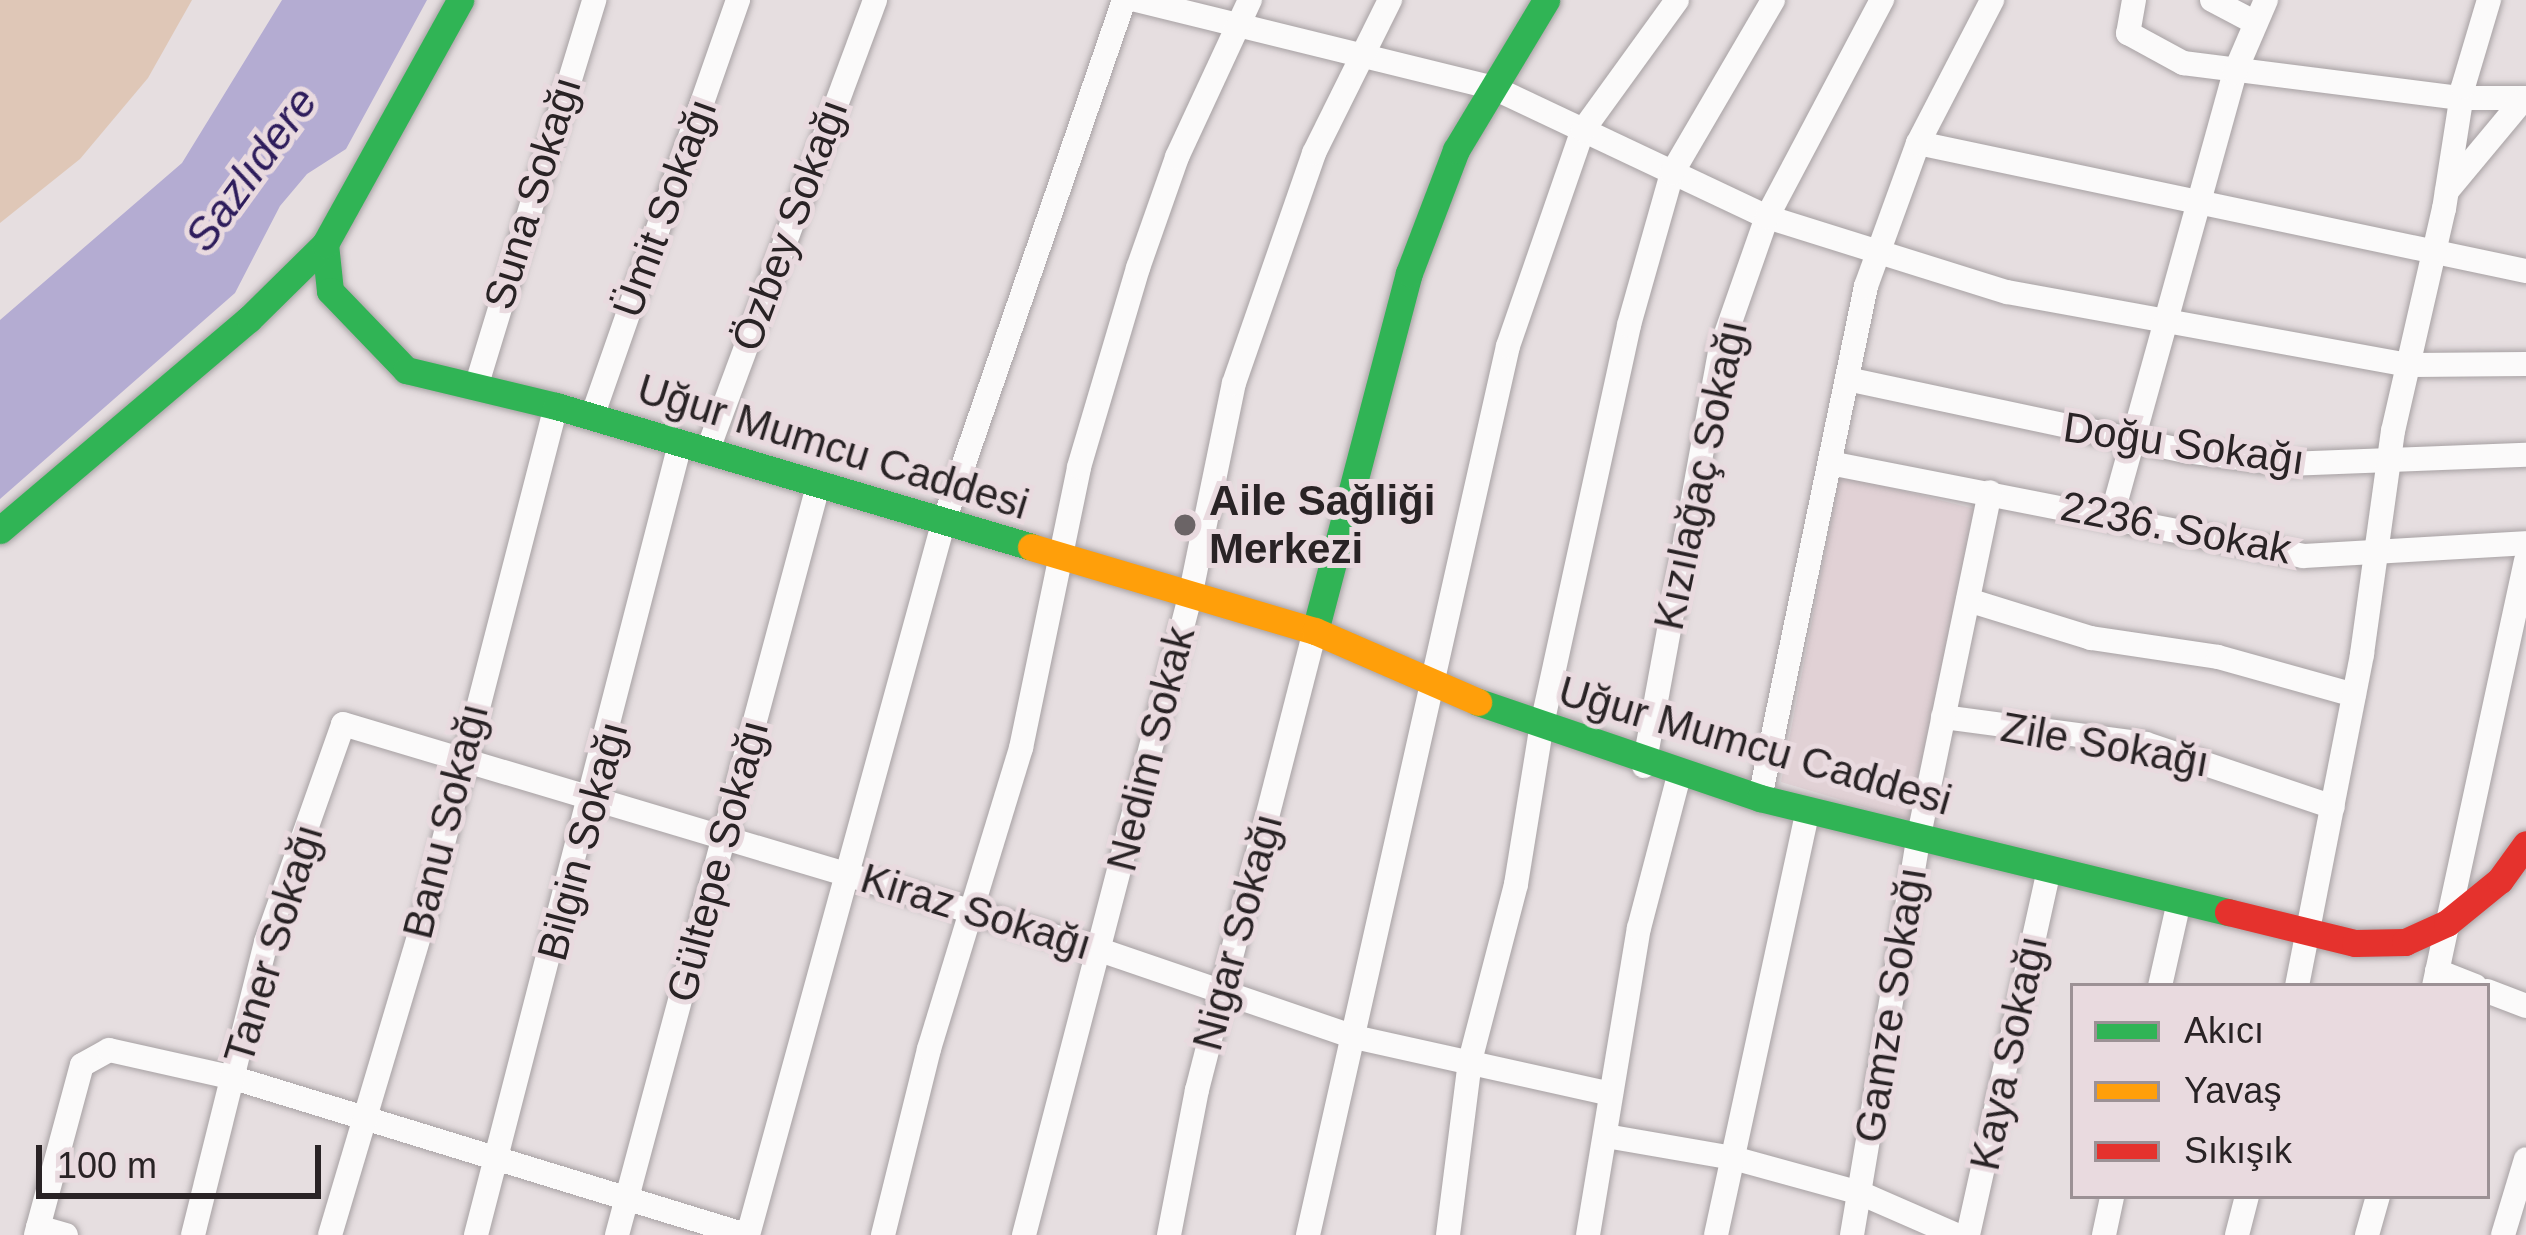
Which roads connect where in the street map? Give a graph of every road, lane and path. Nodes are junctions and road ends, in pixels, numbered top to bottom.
1 (460, 0) edge
2 (594, 0) edge
3 (738, 0) edge
4 (875, 0) edge
5 (1124, 0) edge
6 (1136, 0) edge
7 (1390, 0) edge
8 (1546, 0) edge
9 (1677, 0) edge
10 (1772, 0) edge
11 (1882, 0) edge
12 (1992, 0) edge
13 (2134, 0) edge
14 (2212, 0) edge
15 (2489, 0) edge
16 (1245, 10) edge
17 (2259, 10) edge
18 (1366, 52) junction
19 (2235, 71) junction
20 (1494, 88) junction
21 (2461, 98) junction
22 (2524, 100) edge
23 (1583, 130) junction
24 (1918, 143) junction
25 (1672, 173) junction
26 (2447, 191) junction
27 (2200, 206) junction
28 (1767, 217) junction
29 (325, 244) junction
30 (2435, 250) junction
31 (1877, 256) junction
32 (2526, 271) edge
33 (2168, 324) junction
34 (2526, 364) edge
35 (2408, 365) junction
36 (1847, 379) junction
37 (476, 387) junction
38 (556, 406) junction
39 (592, 417) junction
40 (2134, 441) junction
41 (694, 448) junction
42 (2526, 455) edge
43 (1829, 464) junction
44 (2388, 465) junction
45 (818, 486) junction
46 (1990, 492) junction
47 (2110, 519) junction
48 (944, 524) junction
49 (0, 530) edge
50 (2526, 543) edge
51 (2373, 548) junction
52 (1057, 559) junction
53 (2526, 561) edge
54 (1190, 597) junction
55 (1968, 600) junction
56 (1315, 632) junction
57 (1433, 682) junction
58 (2354, 695) junction
59 (1943, 717) junction
60 (343, 724) joint
61 (1540, 729) junction
62 (460, 764) junction
63 (1644, 766) junction
64 (1679, 776) junction
65 (594, 797) junction
66 (1760, 798) junction
67 (2333, 807) junction
68 (1808, 811) junction
69 (725, 838) junction
70 (1918, 840) junction
71 (2526, 844) edge
72 (2049, 871) junction
73 (848, 873) junction
74 (2179, 902) junction
75 (970, 915) junction
76 (2446, 923) junction
77 (2309, 933) junction
78 (1100, 950) junction
79 (2435, 979) edge
80 (2161, 983) edge
81 (2298, 983) edge
82 (2490, 992) edge
83 (1222, 995) junction
84 (2526, 1006) edge
85 (1354, 1036) junction
86 (1470, 1060) junction
87 (234, 1078) junction
88 (1611, 1094) junction
89 (365, 1118) junction
90 (1606, 1136) junction
91 (1733, 1158) junction
92 (498, 1159) junction
93 (2526, 1160) edge
94 (1860, 1193) junction
95 (627, 1198) junction
96 (2111, 1199) edge
97 (2246, 1199) edge
98 (2377, 1199) edge
99 (37, 1231) edge
100 (66, 1235) edge
101 (193, 1235) edge
102 (331, 1235) edge
103 (476, 1235) edge
104 (617, 1235) edge
105 (747, 1235) edge
106 (884, 1235) edge
107 (1024, 1235) edge
108 (1169, 1235) edge
109 (1308, 1235) edge
110 (1448, 1235) edge
111 (1588, 1235) edge
112 (1716, 1235) edge
113 (1852, 1235) edge
114 (1956, 1235) edge
115 (1968, 1235) edge
116 (2104, 1235) edge
117 (2236, 1235) edge
118 (2367, 1235) edge
119 (2503, 1235) edge

1 - 29 street
2 - 37 street, Suna Sokağı
3 - 39 street, Ümit Sokağı
4 - 41 street, Özbey Sokağı
5 - 48 street
6 - 16 street
7 - 18 street, Nedim Sokak
8 - 20 street
9 - 23 street
10 - 25 street
11 - 28 street, Kızılağaç Sokağı
12 - 24 street
13 - 19 street
14 - 17 street
15 - 21 street
16 - 18 street
16 - 52 street
17 - 19 street
18 - 20 street
18 - 54 street, Nedim Sokak
19 - 21 street
19 - 27 street
20 - 23 street
20 - 56 street
21 - 22 street
21 - 26 street
22 - 26 street
23 - 25 street
23 - 57 street
24 - 27 street
24 - 31 street
25 - 28 street
25 - 61 street
26 - 30 street
27 - 30 street
27 - 33 street
28 - 31 street
28 - 63 street, Kızılağaç Sokağı
29 - 37 street, Uğur Mumcu Caddesi
29 - 49 street
30 - 32 street
30 - 35 street
31 - 33 street
31 - 36 street
33 - 35 street
33 - 40 street
34 - 35 street
35 - 44 street
36 - 40 street, Doğu Sokağı
36 - 43 street
37 - 38 street, Uğur Mumcu Caddesi
38 - 39 street, Uğur Mumcu Caddesi
38 - 62 street, Banu Sokağı
39 - 41 street, Uğur Mumcu Caddesi
40 - 44 street, Doğu Sokağı
40 - 47 street
41 - 45 street, Uğur Mumcu Caddesi
41 - 65 street, Bilgin Sokağı
42 - 44 street, Doğu Sokağı
43 - 46 street, 2236. Sokak
43 - 66 street
44 - 51 street
45 - 48 street, Uğur Mumcu Caddesi
45 - 69 street, Gültepe Sokağı
46 - 47 street, 2236. Sokak
46 - 55 street, Gamze Sokağı
47 - 51 street, 2236. Sokak
48 - 52 street, Uğur Mumcu Caddesi
48 - 73 street
50 - 51 street, 2236. Sokak
51 - 58 street
52 - 54 street, Uğur Mumcu Caddesi
52 - 75 street
53 - 76 street
54 - 56 street, Uğur Mumcu Caddesi
54 - 78 street, Nedim Sokak
55 - 58 street
55 - 59 street, Gamze Sokağı
56 - 57 street, Uğur Mumcu Caddesi
56 - 83 street, Nigar Sokağı
57 - 61 street, Uğur Mumcu Caddesi
57 - 85 street
58 - 67 street
59 - 67 street, Zile Sokağı
59 - 70 street, Gamze Sokağı
60 - 62 street, Kiraz Sokağı
60 - 87 street, Taner Sokağı
61 - 63 street, Uğur Mumcu Caddesi
61 - 86 street
62 - 65 street, Kiraz Sokağı
62 - 89 street, Banu Sokağı
63 - 64 street, Uğur Mumcu Caddesi
64 - 66 street, Uğur Mumcu Caddesi
64 - 88 street
65 - 69 street, Kiraz Sokağı
65 - 92 street, Bilgin Sokağı
66 - 68 street, Uğur Mumcu Caddesi
67 - 77 street
68 - 70 street, Uğur Mumcu Caddesi
68 - 91 street
69 - 73 street, Kiraz Sokağı
69 - 95 street, Gültepe Sokağı
70 - 72 street, Uğur Mumcu Caddesi
70 - 94 street, Gamze Sokağı
71 - 76 street, Uğur Mumcu Caddesi
72 - 74 street, Uğur Mumcu Caddesi
72 - 115 street, Kaya Sokağı
73 - 75 street, Kiraz Sokağı
73 - 105 street
74 - 77 street, Uğur Mumcu Caddesi
74 - 80 street
75 - 78 street, Kiraz Sokağı
75 - 106 street
76 - 77 street, Uğur Mumcu Caddesi
76 - 79 street
77 - 81 street
78 - 83 street, Kiraz Sokağı
78 - 107 street, Nedim Sokak
82 - 84 street
83 - 85 street, Kiraz Sokağı
83 - 108 street, Nigar Sokağı
85 - 86 street, Kiraz Sokağı
85 - 109 street
86 - 88 street, Kiraz Sokağı
86 - 110 street
87 - 89 street
87 - 99 street
87 - 101 street, Taner Sokağı
88 - 90 street
89 - 92 street
89 - 102 street, Banu Sokağı
90 - 91 street
90 - 111 street
91 - 94 street
91 - 112 street
92 - 95 street
92 - 103 street, Bilgin Sokağı
93 - 119 street
94 - 113 street, Gamze Sokağı
94 - 114 street
95 - 104 street, Gültepe Sokağı
95 - 105 street
96 - 116 street
97 - 117 street
98 - 118 street
99 - 100 street

